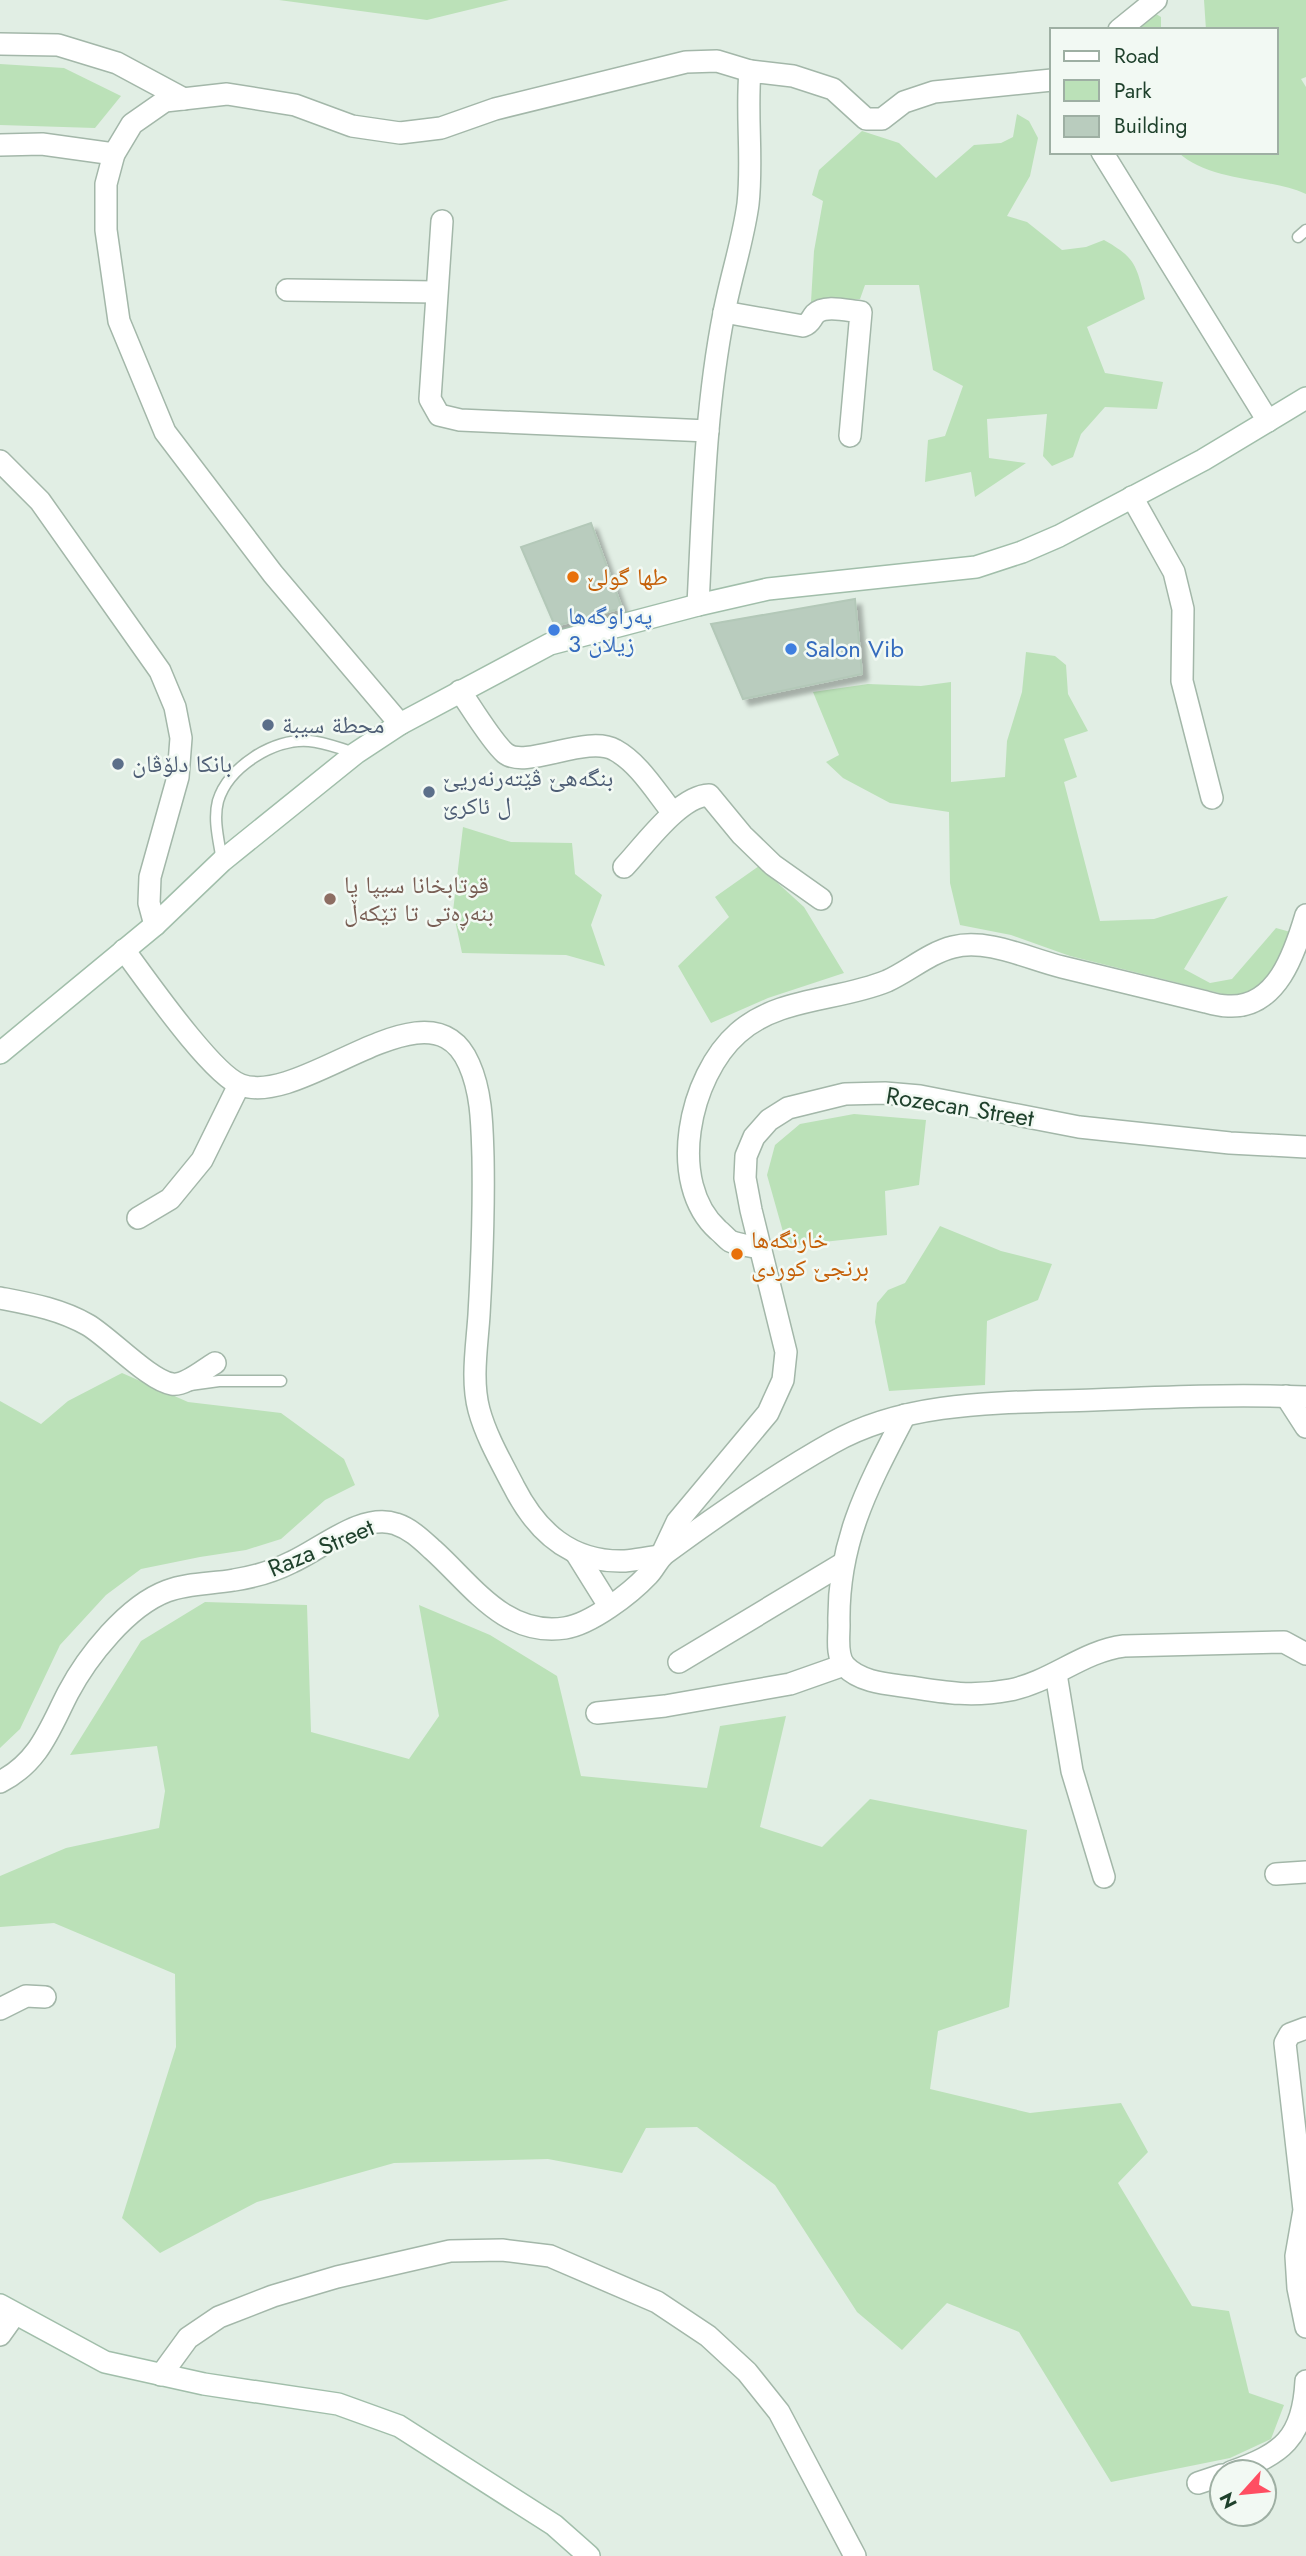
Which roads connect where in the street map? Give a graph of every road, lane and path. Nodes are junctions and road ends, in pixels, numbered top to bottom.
1 (1156, 0) edge
2 (1121, 28) edge
3 (0, 44) edge
4 (750, 71) junction
5 (1050, 80) edge
6 (184, 99) junction
7 (0, 145) edge
8 (114, 154) junction
9 (1103, 154) edge
10 (442, 221) dead end
11 (286, 290) dead end
12 (436, 292) junction
13 (724, 312) junction
14 (1306, 398) edge
15 (1268, 421) junction
16 (708, 431) junction
17 (850, 436) dead end
18 (0, 461) edge
19 (1132, 497) junction
20 (698, 605) junction
21 (460, 691) junction
22 (400, 724) junction
23 (356, 753) junction
24 (1212, 798) dead end
25 (673, 813) junction
26 (222, 861) junction
27 (624, 867) dead end
28 (821, 899) dead end
29 (1306, 915) edge
30 (155, 925) junction
31 (124, 950) junction
32 (0, 1053) edge
33 (239, 1085) junction
34 (1306, 1147) edge
35 (138, 1218) dead end
36 (761, 1248) junction
37 (0, 1298) edge
38 (215, 1363) dead end
39 (281, 1381) dead end
40 (173, 1385) junction
41 (1296, 1396) edge
42 (905, 1415) junction
43 (1306, 1427) edge
44 (576, 1553) junction
45 (661, 1556) junction
46 (842, 1564) junction
47 (609, 1606) junction
48 (1306, 1654) edge
49 (679, 1662) dead end
50 (844, 1665) junction
51 (1056, 1674) junction
52 (597, 1713) dead end
53 (0, 1782) edge
54 (1306, 1872) edge
55 (1276, 1874) dead end
56 (1104, 1877) dead end
57 (45, 1997) dead end
58 (0, 2008) edge
59 (1306, 2028) edge
60 (7, 2309) edge
61 (1306, 2327) edge
62 (0, 2335) edge
63 (161, 2375) junction
64 (1306, 2381) edge
65 (1267, 2458) edge
66 (1208, 2480) edge
67 (1198, 2483) dead end
68 (589, 2556) edge
69 (855, 2556) edge

1 - 2 street
3 - 6 street
4 - 5 street
4 - 6 street
4 - 13 street
6 - 8 street
7 - 8 street
8 - 22 street
9 - 15 street
10 - 12 street
11 - 12 street
12 - 16 street
13 - 16 street
13 - 17 street
14 - 15 street
15 - 19 street
16 - 20 street
18 - 30 street
19 - 20 street
19 - 24 street
20 - 21 street
21 - 22 street
21 - 25 street
22 - 23 street
23 - 26 street
23 - 26 lane
25 - 27 street
25 - 28 street
26 - 30 street
29 - 36 street
30 - 31 street
31 - 32 street
31 - 33 street
33 - 35 street
33 - 44 street
34 - 36 street, Rozecan Street
36 - 45 street, Rozecan Street
37 - 40 street
38 - 40 street
39 - 40 lane
41 - 42 street
41 - 43 street
42 - 45 street
42 - 46 street
44 - 45 street
44 - 47 street
45 - 47 street, Raza Street
46 - 49 street
46 - 50 street
47 - 53 street, Raza Street
48 - 51 street
50 - 51 street
50 - 52 street
51 - 56 street
54 - 55 street
57 - 58 street
59 - 61 street
60 - 62 street
60 - 63 street
63 - 68 street
63 - 69 street
64 - 65 street
66 - 67 street

